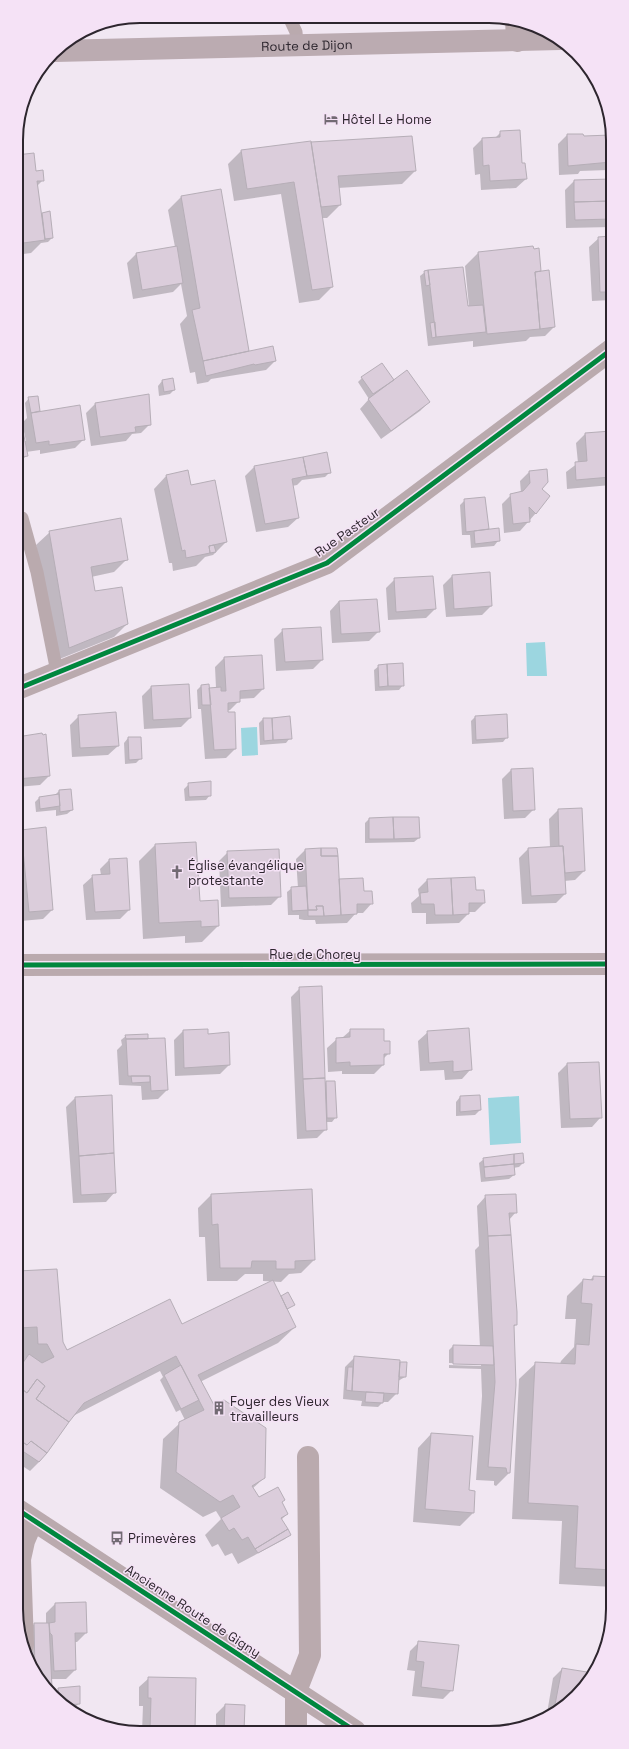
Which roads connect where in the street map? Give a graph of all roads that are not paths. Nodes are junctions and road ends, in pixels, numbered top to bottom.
1 (292, 23) edge
2 (516, 26) edge
3 (549, 40) edge
4 (517, 41) junction
5 (297, 44) junction
6 (65, 51) edge
7 (606, 354) edge
8 (23, 522) edge
9 (57, 672) junction
10 (23, 686) edge
11 (606, 964) edge
12 (23, 965) edge
13 (308, 1457) dead end
14 (26, 1515) edge
15 (23, 1546) edge
16 (296, 1691) junction
17 (296, 1726) edge
18 (348, 1726) edge

1 - 5 lane
2 - 4 street
3 - 4 main road, Route de Dijon
4 - 5 main road, Route de Dijon
5 - 6 main road, Route de Dijon
7 - 9 street, Rue Pasteur
8 - 9 lane
9 - 10 street, Rue Pasteur
11 - 12 street, Rue de Chorey
13 - 16 street
14 - 15 street
14 - 16 street, Ancienne Route de Gigny
16 - 17 street
16 - 18 street, Ancienne Route de Gigny

